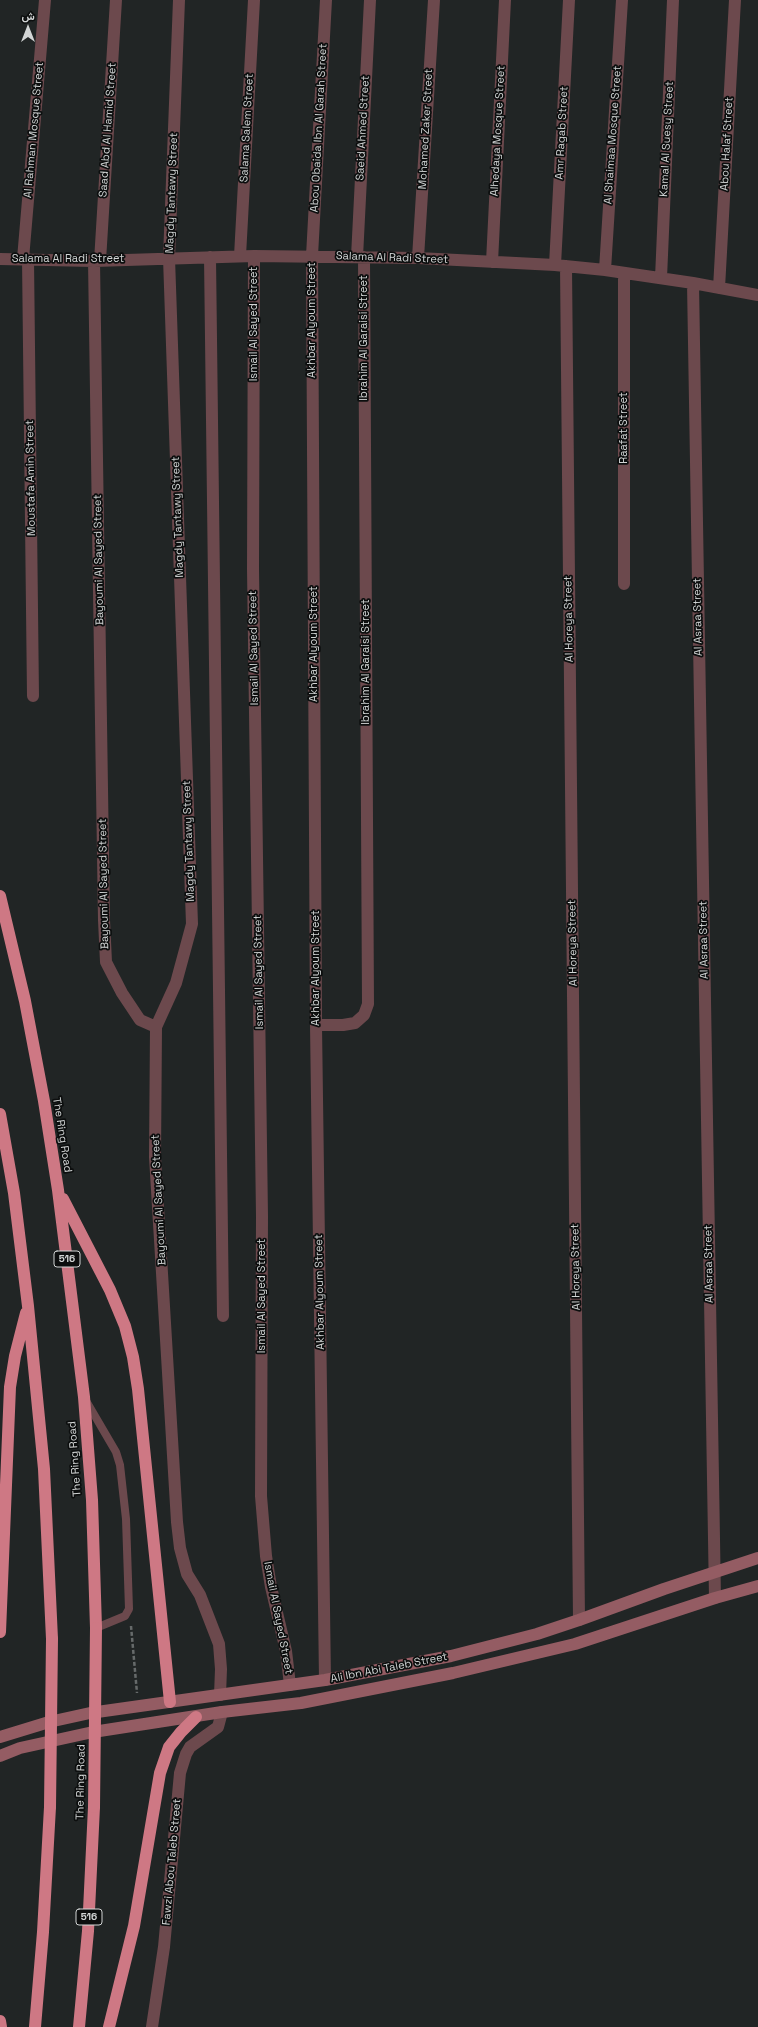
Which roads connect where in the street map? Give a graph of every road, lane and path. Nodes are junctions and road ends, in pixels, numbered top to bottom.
1 (45, 0) edge
2 (116, 0) edge
3 (179, 0) edge
4 (254, 0) edge
5 (326, 0) edge
6 (370, 0) edge
7 (434, 0) edge
8 (505, 0) edge
9 (569, 0) edge
10 (622, 0) edge
11 (673, 0) edge
12 (735, 0) edge
13 (240, 256) junction
14 (254, 256) junction
15 (312, 256) junction
16 (210, 257) junction
17 (360, 257) junction
18 (169, 258) junction
19 (418, 258) junction
20 (0, 259) edge
21 (26, 259) junction
22 (97, 261) junction
23 (492, 262) junction
24 (560, 266) junction
25 (605, 270) junction
26 (624, 273) junction
27 (661, 278) junction
28 (693, 283) junction
29 (719, 288) junction
30 (758, 295) edge
31 (624, 584) dead end
32 (33, 696) dead end
33 (0, 896) edge
34 (316, 1024) junction
35 (156, 1027) junction
36 (0, 1114) edge
37 (58, 1190) junction
38 (28, 1306) junction
39 (224, 1316) dead end
40 (84, 1397) junction
41 (758, 1558) edge
42 (714, 1572) junction
43 (758, 1586) edge
44 (715, 1598) junction
45 (130, 1609) junction
46 (579, 1620) junction
47 (96, 1628) junction
48 (0, 1632) edge
49 (325, 1680) junction
50 (290, 1685) junction
51 (220, 1695) junction
52 (170, 1702) junction
53 (138, 1706) junction
54 (222, 1712) junction
55 (196, 1717) junction
56 (4, 1735) edge
57 (0, 1756) edge
58 (0, 2021) edge
59 (1, 2027) edge
60 (35, 2027) edge
61 (79, 2027) edge
62 (109, 2027) edge
63 (152, 2027) edge

1 - 21 street, Al Rahman Mosque Street
2 - 22 street, Saad Abd Al Hamid Street
3 - 18 street, Magdy Tantawy Street
4 - 13 street, Salama Salem Street
5 - 15 street, Abou Obaida Ibn Al Garah Street
6 - 17 street, Saeid Ahmed Street
7 - 19 street, Mohamed Zaker Street
8 - 23 street, Alhedaya Mosque Street
9 - 24 street, Amr Ragab Street
10 - 25 street, Al Shaimaa Mosque Street
11 - 27 street, Kamal Al Suesy Street
12 - 29 street, Abou Halaf Street
13 - 14 street, Salama Al Radi Street
13 - 16 street, Salama Al Radi Street
14 - 15 street, Salama Al Radi Street
14 - 50 street, Ismail Al Sayed Street
15 - 17 street, Salama Al Radi Street
15 - 34 street, Akhbar Alyoum Street
16 - 18 street, Salama Al Radi Street
16 - 39 street
17 - 19 street, Salama Al Radi Street
17 - 34 street, Ibrahim Al Garaisi Street
18 - 22 street, Salama Al Radi Street
18 - 35 street, Magdy Tantawy Street
19 - 23 street, Salama Al Radi Street
20 - 21 street, Salama Al Radi Street
21 - 22 street, Salama Al Radi Street
21 - 32 street, Moustafa Amin Street
22 - 35 street, Bayoumi Al Sayed Street
23 - 24 street, Salama Al Radi Street
24 - 25 street, Salama Al Radi Street
24 - 46 street, Al Horeya Street
25 - 26 street, Salama Al Radi Street
26 - 27 street, Salama Al Radi Street
26 - 31 street, Raafat Street
27 - 28 street, Salama Al Radi Street
28 - 29 street, Salama Al Radi Street
28 - 42 street, Al Asraa Street
29 - 30 street, Salama Al Radi Street
33 - 37 highway, The Ring Road / 516
34 - 49 street, Akhbar Alyoum Street
35 - 51 street, Bayoumi Al Sayed Street
36 - 38 highway
37 - 40 highway, The Ring Road / 516
37 - 52 highway
38 - 48 highway
38 - 60 highway, bridge
40 - 45 lane
40 - 47 highway, The Ring Road / 516
41 - 42 street, Ali Ibn Abi Taleb Street
42 - 44 street, Al Asraa Street
42 - 46 street, Ali Ibn Abi Taleb Street
43 - 44 street, Ali Ibn Abi Taleb Street
44 - 54 street, Ali Ibn Abi Taleb Street
45 - 47 lane
45 - 53 path
46 - 49 street, Ali Ibn Abi Taleb Street
47 - 61 highway, The Ring Road / 516, bridge
49 - 50 street, Ali Ibn Abi Taleb Street
50 - 51 street, Ali Ibn Abi Taleb Street
51 - 52 street, Ali Ibn Abi Taleb Street
52 - 53 street, Ali Ibn Abi Taleb Street
53 - 56 street, Ali Ibn Abi Taleb Street
54 - 55 street, Ali Ibn Abi Taleb Street
54 - 63 street, Fawzi Abou Taleb Street
55 - 57 street, Ali Ibn Abi Taleb Street
55 - 62 highway
58 - 59 highway

